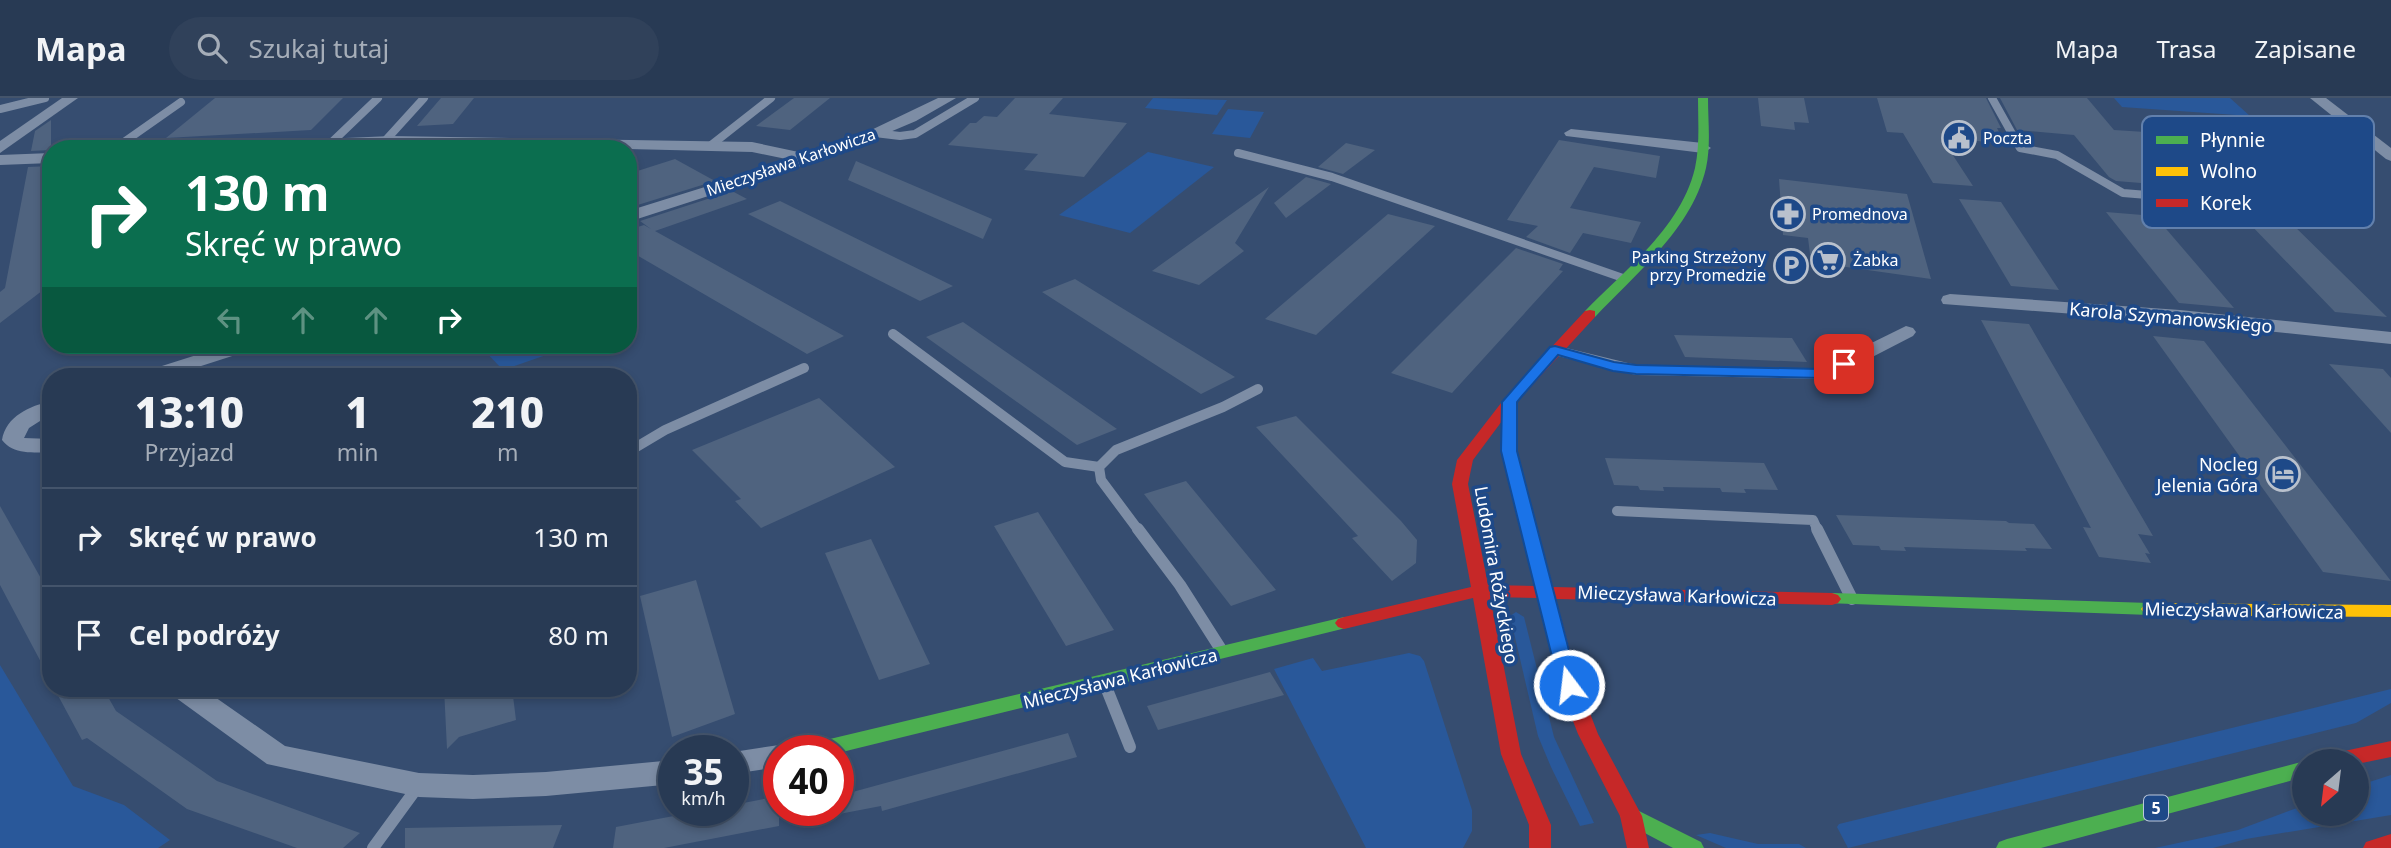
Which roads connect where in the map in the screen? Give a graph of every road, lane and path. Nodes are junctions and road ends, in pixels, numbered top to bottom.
1 (45, 98) edge
2 (71, 98) edge
3 (378, 98) edge
4 (424, 98) edge
5 (771, 98) edge
6 (949, 98) edge
7 (975, 98) edge
8 (1703, 98) edge
9 (1992, 98) edge
10 (2317, 98) edge
11 (181, 102) dead end
12 (0, 110) edge
13 (2340, 116) edge
14 (875, 133) junction
15 (1571, 133) dead end
16 (127, 140) edge
17 (334, 140) edge
18 (386, 140) edge
19 (2374, 143) edge
20 (637, 145) edge
21 (710, 146) junction
22 (0, 148) edge
23 (1703, 148) junction
24 (1238, 153) dead end
25 (2391, 156) edge
26 (42, 158) edge
27 (805, 158) junction
28 (0, 160) edge
29 (2142, 195) edge
30 (637, 215) edge
31 (1623, 278) junction
32 (1950, 300) dead end
33 (1906, 332) dead end
34 (893, 334) dead end
35 (2391, 338) edge
36 (1555, 350) junction
37 (220, 354) edge
38 (202, 360) junction
39 (1844, 364) joint
40 (176, 368) edge
41 (186, 368) edge
42 (804, 368) dead end
43 (1258, 389) dead end
44 (1510, 402) junction
45 (42, 412) edge
46 (4, 435) edge
47 (637, 446) edge
48 (42, 451) edge
49 (1099, 467) junction
50 (1617, 510) dead end
51 (1479, 591) junction
52 (1544, 591) junction
53 (1853, 601) junction
54 (2391, 611) edge
55 (1223, 653) junction
56 (1104, 682) junction
57 (195, 697) edge
58 (854, 741) edge
59 (1130, 747) dead end
60 (2391, 749) edge
61 (2370, 754) edge
62 (2292, 772) edge
63 (658, 774) edge
64 (419, 785) junction
65 (1631, 816) junction
66 (1540, 825) junction
67 (1557, 842) dead end
68 (2391, 843) edge
69 (373, 848) edge
70 (1540, 848) edge
71 (1638, 848) edge
72 (1693, 848) edge
73 (2007, 848) edge
74 (2374, 848) edge

1 - 12 lane
2 - 22 street
3 - 17 lane
4 - 18 lane
5 - 21 lane
6 - 14 street, Mieczysława Karłowicza
7 - 14 lane
8 - 23 street, Ludomira Różyckiego
9 - 29 lane
10 - 13 street
11 - 16 lane
14 - 27 street, Mieczysława Karłowicza
15 - 23 street
19 - 25 street
20 - 21 street
21 - 27 street
23 - 31 street, Ludomira Różyckiego
24 - 31 lane
26 - 28 street
27 - 30 street, Mieczysława Karłowicza
31 - 36 street, Ludomira Różyckiego
32 - 35 street, Karola Szymanowskiego
33 - 39 street
34 - 49 lane
36 - 39 lane
36 - 44 street, Ludomira Różyckiego
37 - 38 street
38 - 40 street
38 - 41 street
42 - 47 lane
43 - 49 lane
44 - 51 street, Ludomira Różyckiego
44 - 52 street, Ludomira Różyckiego
45 - 46 street
46 - 48 street
49 - 55 lane
50 - 53 lane
51 - 52 street, Mieczysława Karłowicza
51 - 55 street, Mieczysława Karłowicza
51 - 66 street, Ludomira Różyckiego
52 - 53 street, Mieczysława Karłowicza
52 - 65 street, Ludomira Różyckiego
53 - 54 street, Mieczysława Karłowicza
55 - 56 street, Mieczysława Karłowicza
56 - 58 street, Mieczysława Karłowicza
56 - 59 lane
57 - 64 street
60 - 61 street
62 - 73 street, 5
63 - 64 street
64 - 69 lane
65 - 71 street, Ludomira Różyckiego
65 - 72 street
66 - 67 street
66 - 70 street, Ludomira Różyckiego
68 - 74 street

